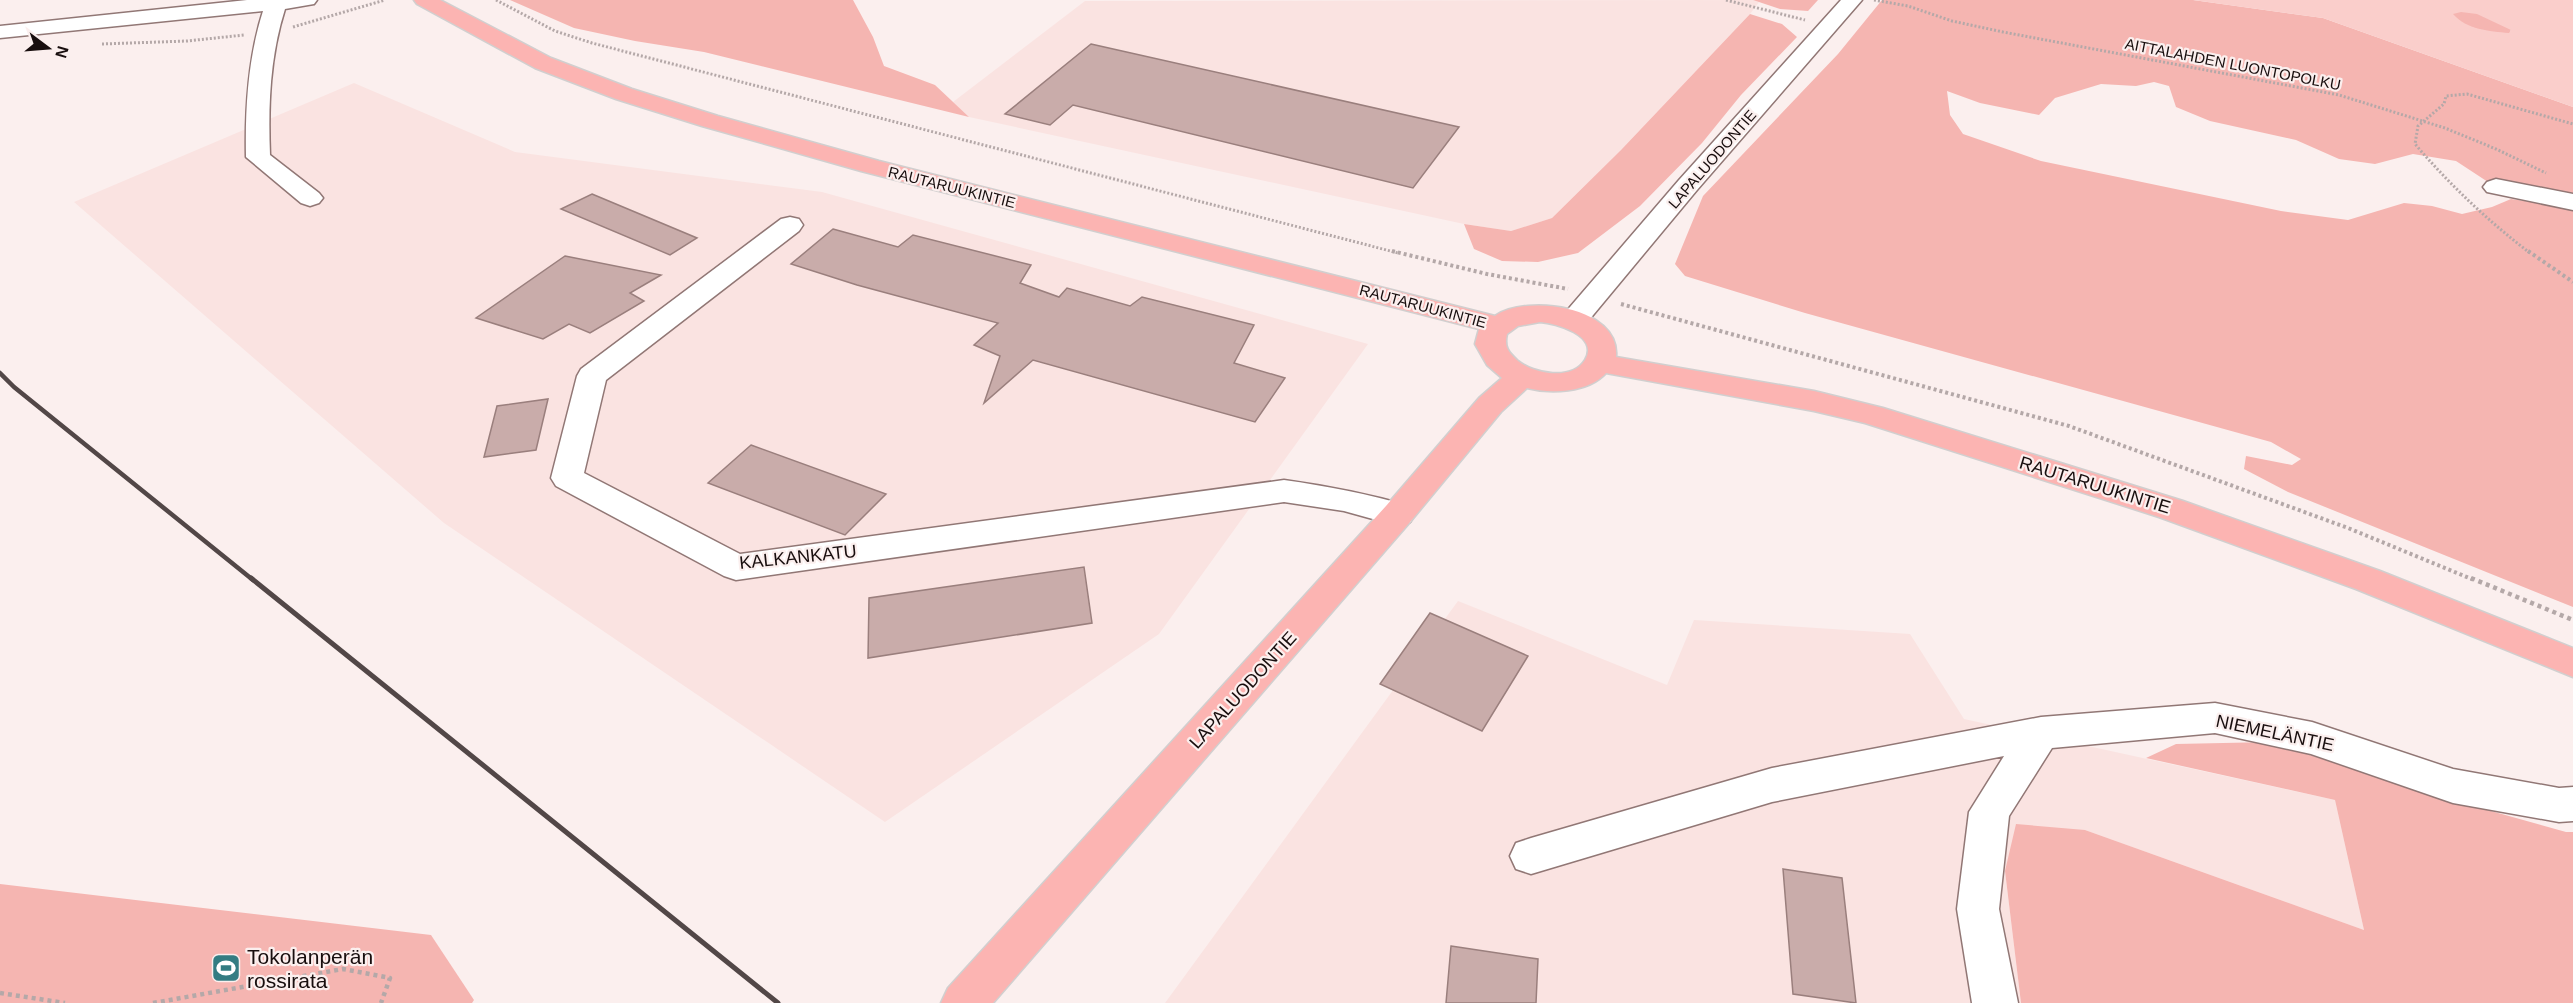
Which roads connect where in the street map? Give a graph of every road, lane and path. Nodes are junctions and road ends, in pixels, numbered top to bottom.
1 (307, 0) edge
2 (424, 0) edge
3 (1726, 0) edge
4 (1852, 0) edge
5 (1874, 0) edge
6 (276, 4) junction
7 (1829, 27) junction
8 (0, 32) edge
9 (2424, 122) junction
10 (2573, 124) edge
11 (2554, 177) dead end
12 (2496, 187) dead end
13 (310, 198) dead end
14 (2573, 202) edge
15 (790, 225) dead end
16 (2573, 282) edge
17 (1574, 320) junction
18 (1498, 325) junction
19 (1600, 363) junction
20 (1521, 377) junction
21 (1398, 514) junction
22 (2573, 663) edge
23 (2041, 733) junction
24 (2573, 804) edge
25 (1531, 856) dead end
26 (0, 993) edge
27 (65, 1003) edge
28 (153, 1003) edge
29 (381, 1003) edge
30 (964, 1003) edge
31 (1995, 1003) edge

1 - 6 street
2 - 18 main road, RAUTARUUKINTIE
3 - 7 path
4 - 7 street, LAPALUODONTIE
5 - 9 path, AITTALAHDEN LUONTOPOLKU
6 - 8 street
6 - 13 street
7 - 17 street, LAPALUODONTIE
9 - 10 path
9 - 11 path, AITTALAHDEN LUONTOPOLKU
9 - 16 path
12 - 14 street
15 - 21 street, KALKANKATU
17 - 18 main road
17 - 19 main road
18 - 20 main road
19 - 20 main road
19 - 22 main road, RAUTARUUKINTIE
20 - 21 main road, LAPALUODONTIE
21 - 30 main road, LAPALUODONTIE
23 - 24 street, NIEMELÄNTIE
23 - 25 street, NIEMELÄNTIE
23 - 31 street
26 - 27 path
28 - 29 path

